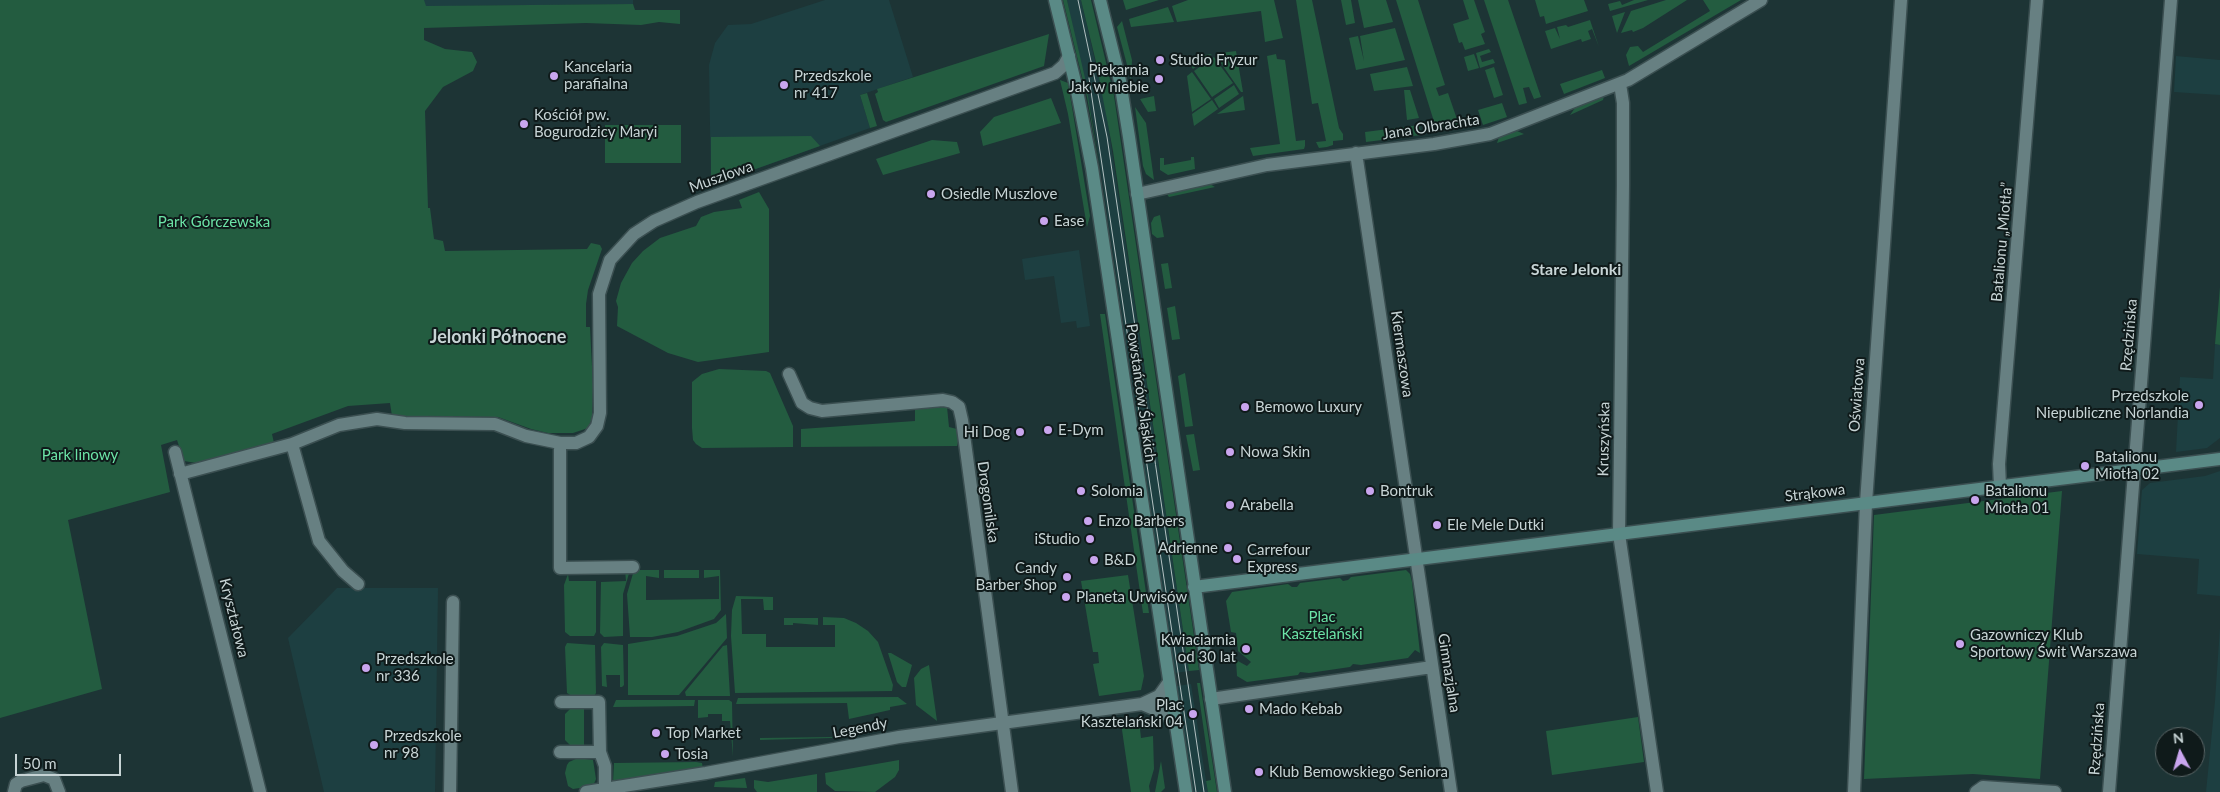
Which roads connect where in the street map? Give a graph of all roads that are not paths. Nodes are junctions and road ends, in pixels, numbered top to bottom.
1 (1055, 0) edge
2 (1100, 0) edge
3 (1761, 0) edge
4 (1901, 0) edge
5 (2037, 0) edge
6 (2171, 0) edge
7 (1069, 56) junction
8 (1055, 73) junction
9 (1620, 84) junction
10 (1076, 86) junction
11 (1356, 154) junction
12 (1137, 194) junction
13 (789, 374) dead end
14 (560, 443) junction
15 (294, 450) junction
16 (175, 452) dead end
17 (2220, 459) edge
18 (2134, 471) junction
19 (180, 474) junction
20 (2000, 486) junction
21 (1866, 503) junction
22 (1619, 534) junction
23 (1415, 560) junction
24 (633, 567) dead end
25 (358, 584) dead end
26 (1194, 587) junction
27 (453, 602) dead end
28 (1432, 667) junction
29 (1169, 682) junction
30 (1211, 698) junction
31 (561, 702) dead end
32 (1142, 704) junction
33 (1002, 724) junction
34 (1176, 726) junction
35 (560, 752) dead end
36 (600, 752) junction
37 (605, 789) junction
38 (14, 792) edge
39 (59, 792) edge
40 (260, 792) edge
41 (450, 792) edge
42 (586, 792) edge
43 (1012, 792) edge
44 (1186, 792) edge
45 (1224, 792) edge
46 (1451, 792) edge
47 (1657, 792) edge
48 (1854, 792) edge
49 (1976, 792) edge
50 (2055, 792) edge
51 (2109, 792) edge

1 - 7 main road, Powstańców Śląskich
2 - 12 main road, Powstańców Śląskich
3 - 9 street, Jana Olbrachta
4 - 21 street, Oświatowa
5 - 20 street, Batalionu „Miotła”
6 - 18 street, Rzędzińska
7 - 8 street
7 - 10 main road, Powstańców Śląskich
8 - 10 street
8 - 14 street, Muszlowa
9 - 11 street, Jana Olbrachta
9 - 22 street, Kruszyńska
10 - 29 main road, Powstańców Śląskich
11 - 12 street, Jana Olbrachta
11 - 23 street, Kiermaszowa
12 - 26 main road, Powstańców Śląskich
13 - 33 street, Drogomilska
14 - 15 street, Muszlowa
14 - 24 street
15 - 19 street, Muszlowa
15 - 25 street
16 - 19 street, Kryształowa
17 - 18 main road, Strąkowa
18 - 20 main road, Strąkowa
18 - 51 street, Rzędzińska
19 - 40 street, Kryształowa
20 - 21 main road, Strąkowa
21 - 22 main road, Strąkowa
21 - 48 street, Oświatowa
22 - 23 main road, Strąkowa
22 - 47 street, Kruszyńska
23 - 26 main road
23 - 28 street, Gimnazjalna
26 - 30 main road, Powstańców Śląskich
27 - 41 street
28 - 30 street
28 - 46 street, Gimnazjalna
29 - 32 street, Legendy
29 - 34 main road, Powstańców Śląskich
30 - 45 main road, Powstańców Śląskich
31 - 36 street
32 - 33 street, Legendy
32 - 34 street
33 - 37 street, Legendy
33 - 43 street, Drogomilska
34 - 44 main road, Powstańców Śląskich
35 - 36 street
36 - 37 street
37 - 42 street, Legendy
38 - 39 street
49 - 50 street

